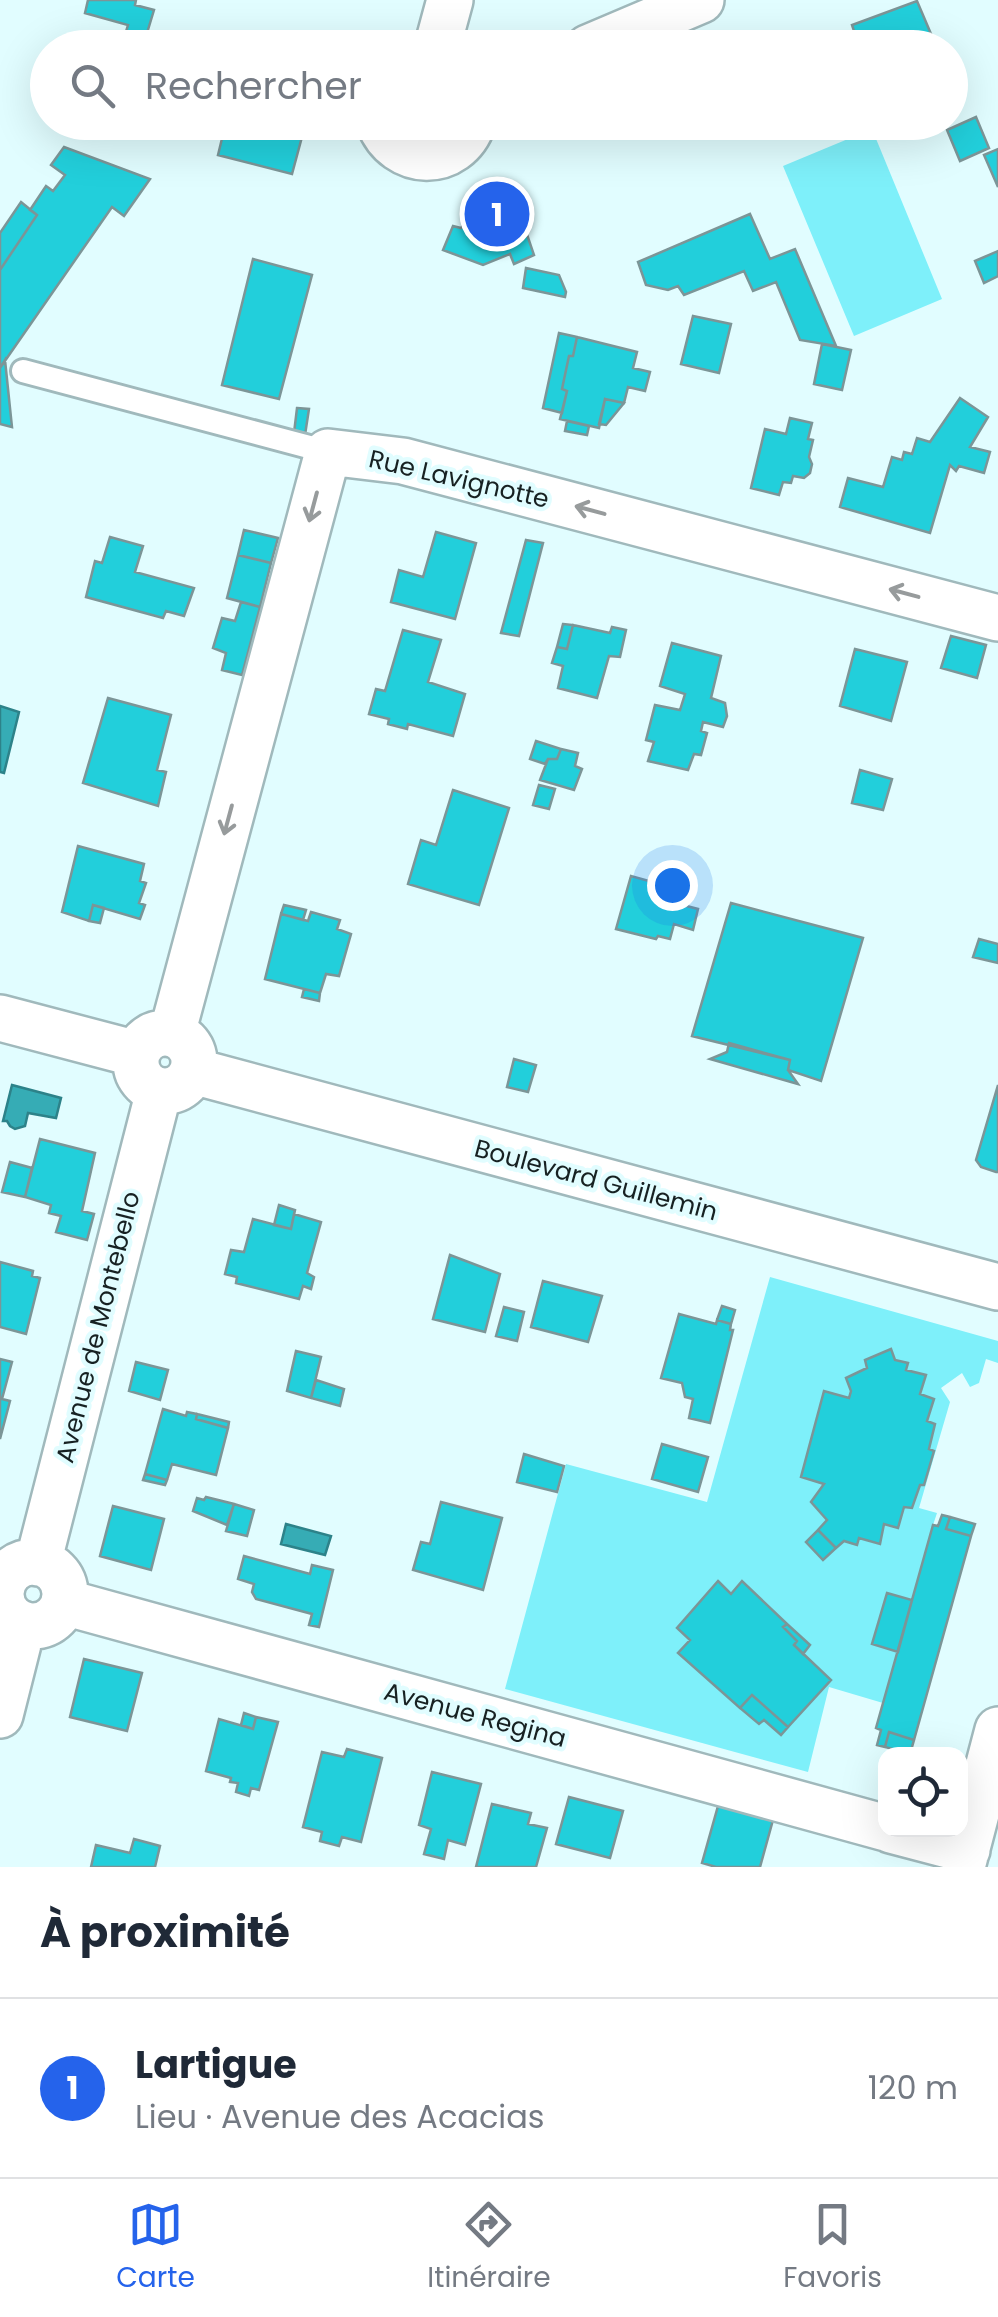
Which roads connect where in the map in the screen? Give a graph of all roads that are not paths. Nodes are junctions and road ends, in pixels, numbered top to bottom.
1 (450, 0) edge
2 (701, 0) edge
3 (442, 30) edge
4 (630, 30) edge
5 (390, 140) edge
6 (464, 140) edge
7 (22, 371) dead end
8 (328, 452) junction
9 (998, 618) edge
10 (0, 1018) edge
11 (165, 1063) junction
12 (998, 1287) edge
13 (38, 1562) junction
14 (8, 1599) edge
15 (64, 1602) junction
16 (0, 1715) edge
17 (998, 1730) edge
18 (878, 1826) edge
19 (908, 1837) edge
20 (964, 1859) edge

1 - 3 street
2 - 4 street
5 - 6 street
7 - 8 lane
9 -> 8 street, Rue Lavignotte
8 -> 11 street
10 - 11 street, Boulevard Guillemin
11 - 12 street, Boulevard Guillemin
11 - 13 street, Avenue de Montebello
13 - 14 street
13 - 15 street
14 - 15 street
14 - 16 street
15 - 18 street, Avenue Regina
17 - 20 street
19 - 20 street, Avenue Regina

